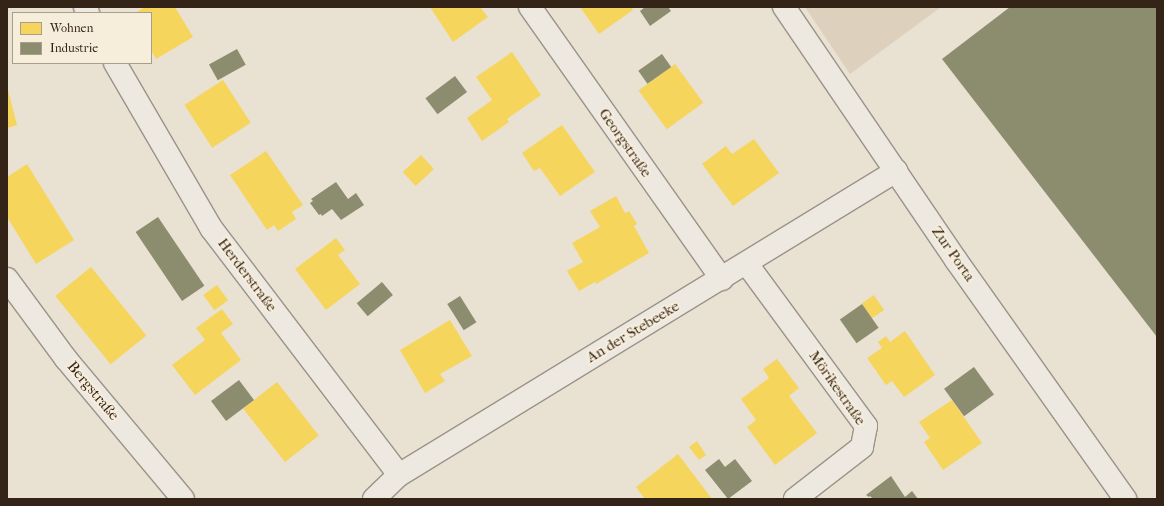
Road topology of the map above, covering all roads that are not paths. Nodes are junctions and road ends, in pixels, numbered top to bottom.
1 (530, 7) edge
2 (784, 7) edge
3 (116, 64) edge
4 (896, 171) junction
5 (747, 264) junction
6 (7, 279) edge
7 (722, 279) junction
8 (399, 475) junction
9 (183, 499) edge
10 (374, 499) edge
11 (795, 499) edge
12 (1125, 499) edge

1 - 7 street, Georgstraße
2 - 4 street, Zur Porta
3 - 8 street, Herderstraße
4 - 5 street, An der Stebeeke
4 - 12 street, Zur Porta
5 - 7 street, An der Stebeeke
5 - 11 street, Mörikestraße
6 - 9 street, Bergstraße
7 - 8 street, An der Stebeeke
8 - 10 street, An der Stebeeke

